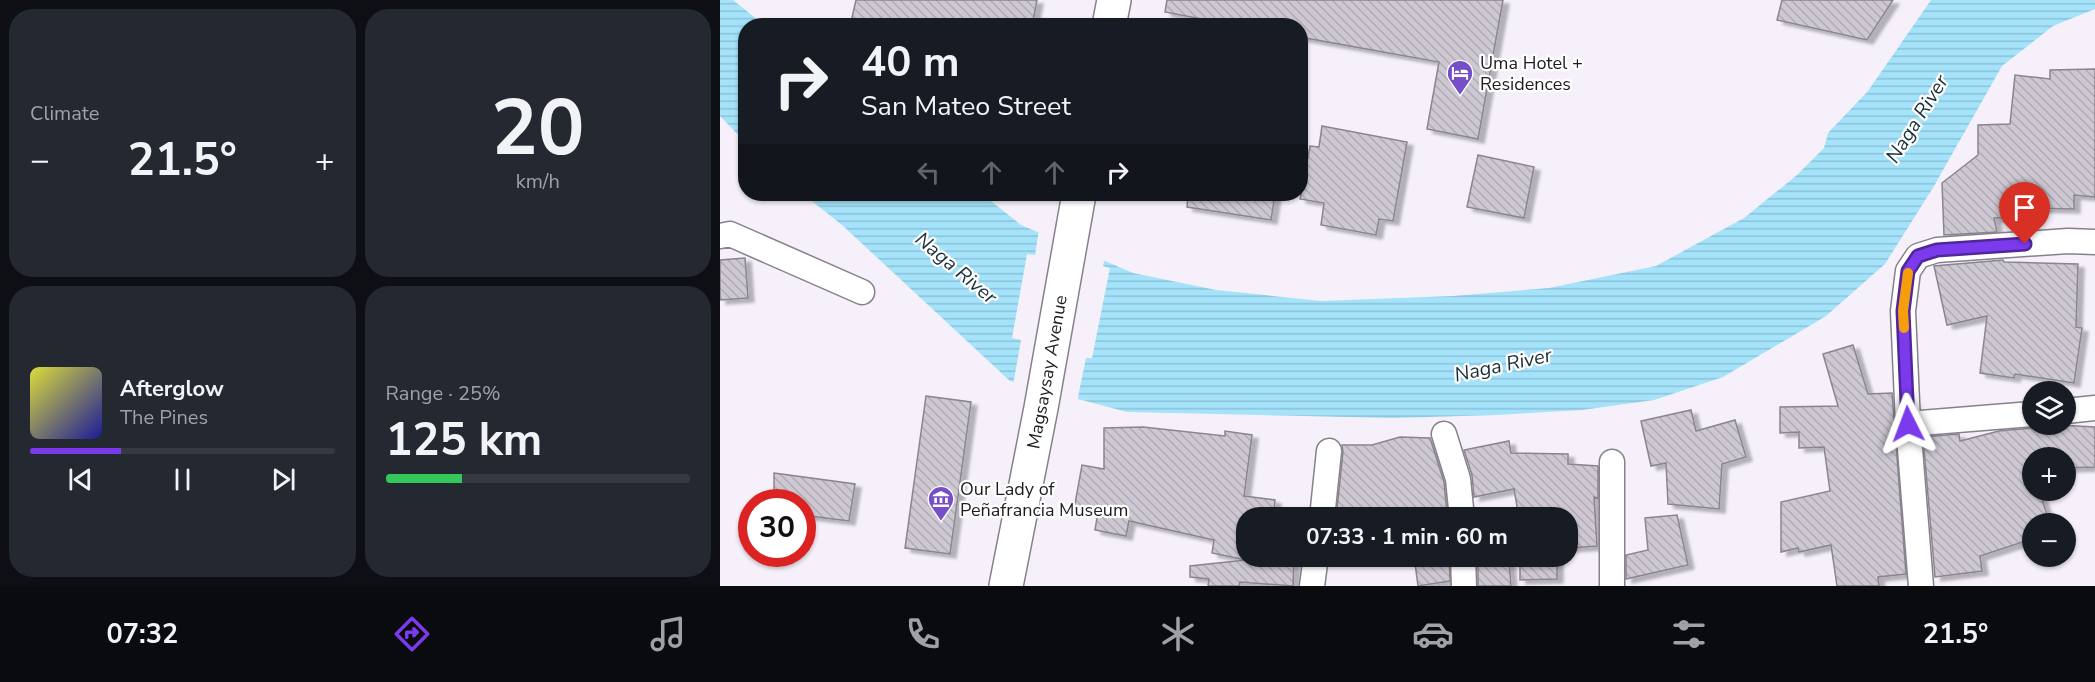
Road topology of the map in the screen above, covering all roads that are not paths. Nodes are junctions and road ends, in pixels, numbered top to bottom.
1 (1114, 0) edge
2 (1111, 18) edge
3 (1078, 201) edge
4 (720, 236) edge
5 (2095, 242) edge
6 (862, 292) dead end
7 (2095, 408) edge
8 (2076, 410) edge
9 (2022, 415) edge
10 (1908, 424) junction
11 (1444, 434) dead end
12 (1329, 451) dead end
13 (1612, 462) dead end
14 (1323, 507) edge
15 (1461, 507) edge
16 (1315, 567) edge
17 (1463, 567) edge
18 (1006, 586) edge
19 (1312, 586) edge
20 (1464, 586) edge
21 (1612, 586) edge
22 (1921, 586) edge

1 - 2 main road
3 - 18 main road, Magsaysay Avenue
4 - 6 street
5 - 10 street
7 - 8 street
9 - 10 street
10 - 22 street
11 - 15 street
12 - 14 street
13 - 21 street
16 - 19 street
17 - 20 street

